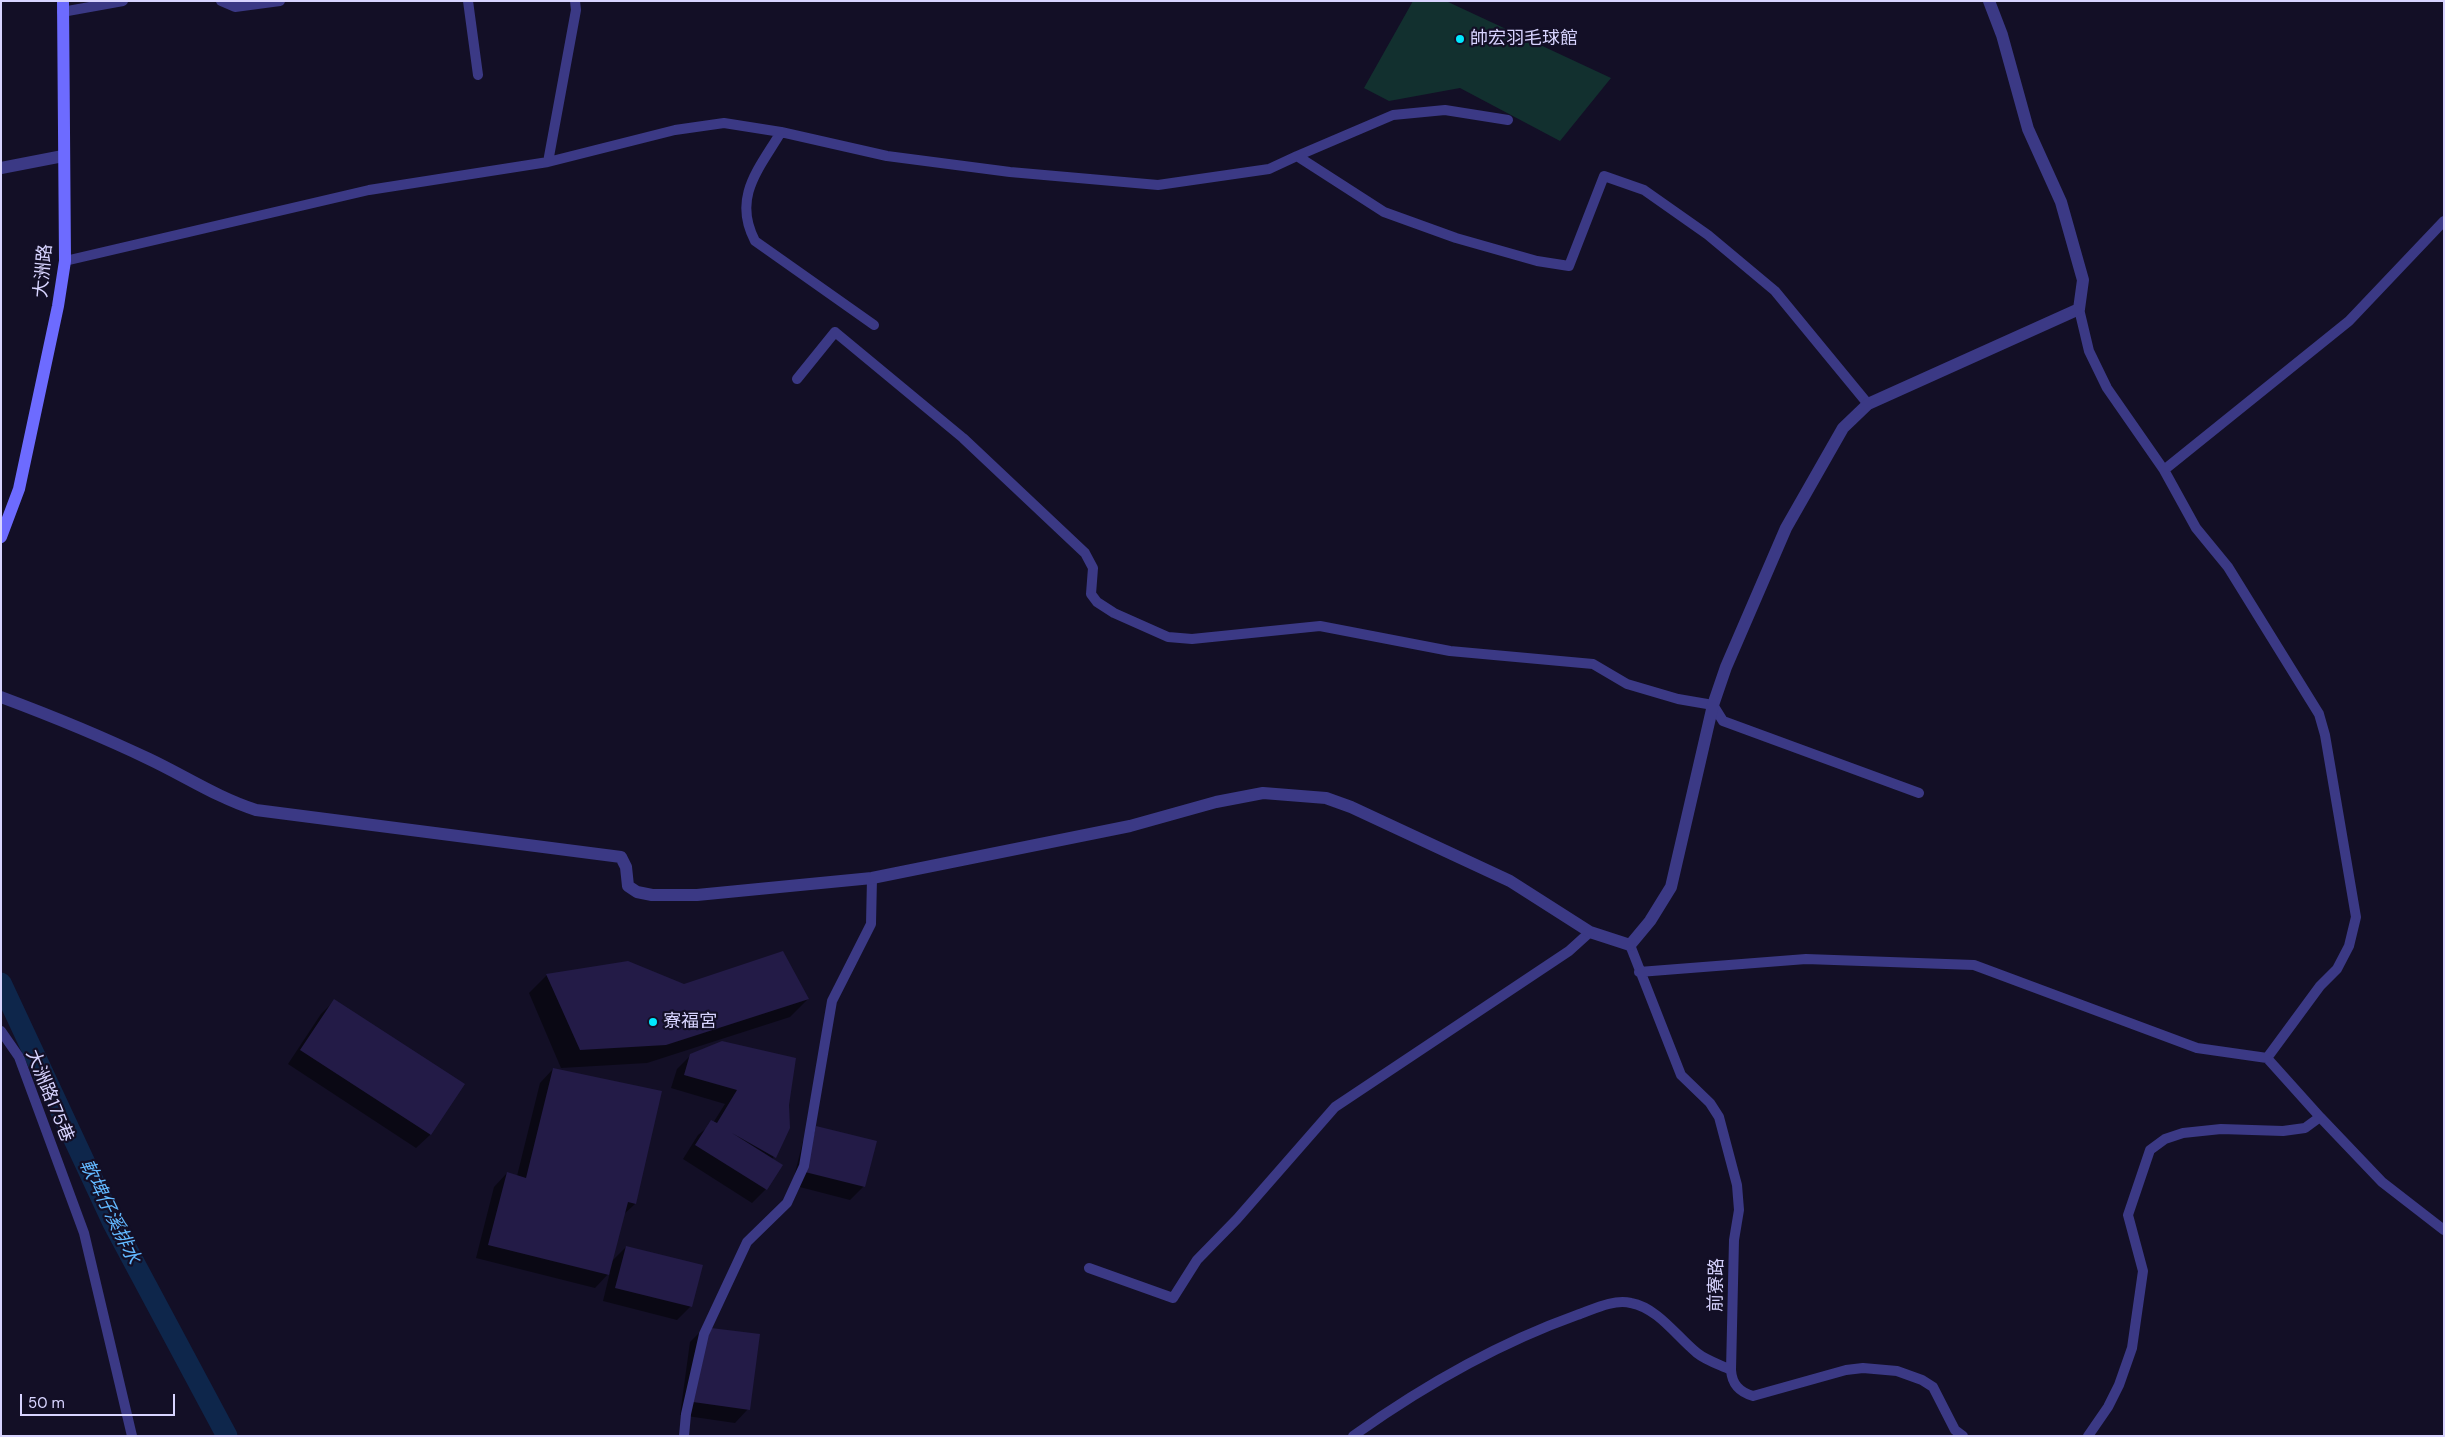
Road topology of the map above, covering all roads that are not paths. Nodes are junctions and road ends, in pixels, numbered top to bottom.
1 (123, 1) edge
2 (221, 1) edge
3 (280, 1) edge
4 (468, 1) edge
5 (575, 1) edge
6 (1989, 1) edge
7 (62, 7) edge
8 (478, 75) dead end
9 (1508, 120) dead end
10 (781, 132) junction
11 (63, 156) junction
12 (1297, 156) junction
13 (548, 162) junction
14 (1, 168) edge
15 (2444, 221) edge
16 (65, 261) junction
17 (2079, 310) junction
18 (874, 324) dead end
19 (797, 379) dead end
20 (1868, 404) junction
21 (2164, 470) junction
22 (1, 537) edge
23 (1, 697) edge
24 (1713, 705) junction
25 (1920, 793) dead end
26 (872, 878) junction
27 (1590, 932) junction
28 (1630, 945) junction
29 (1639, 972) junction
30 (1, 1031) edge
31 (2266, 1058) junction
32 (2320, 1117) junction
33 (2444, 1230) edge
34 (1090, 1268) dead end
35 (1731, 1370) junction
36 (132, 1436) edge
37 (684, 1436) edge
38 (1353, 1436) edge
39 (1963, 1436) edge
40 (2088, 1436) edge

1 - 7 lane
2 - 3 lane
4 - 8 lane
5 - 13 lane
6 - 17 street
7 - 11 street, 大洲路
9 - 12 lane
10 - 12 lane
10 - 13 lane
10 - 18 lane
11 - 14 street
11 - 16 street, 大洲路
12 - 20 lane
13 - 16 lane
15 - 21 lane
16 - 22 street, 大洲路
17 - 20 street
17 - 21 lane
19 - 24 lane
20 - 24 street
21 - 31 lane
23 - 26 street
24 - 25 lane
24 - 28 street
26 - 27 street
26 - 37 lane
27 - 28 street
27 - 34 lane
28 - 29 lane, 前寮路
29 - 31 lane
29 - 35 lane, 前寮路
30 - 36 lane, 大洲路175巷
31 - 32 lane
32 - 33 lane
32 - 40 lane
35 - 38 lane
35 - 39 lane, 前寮路

